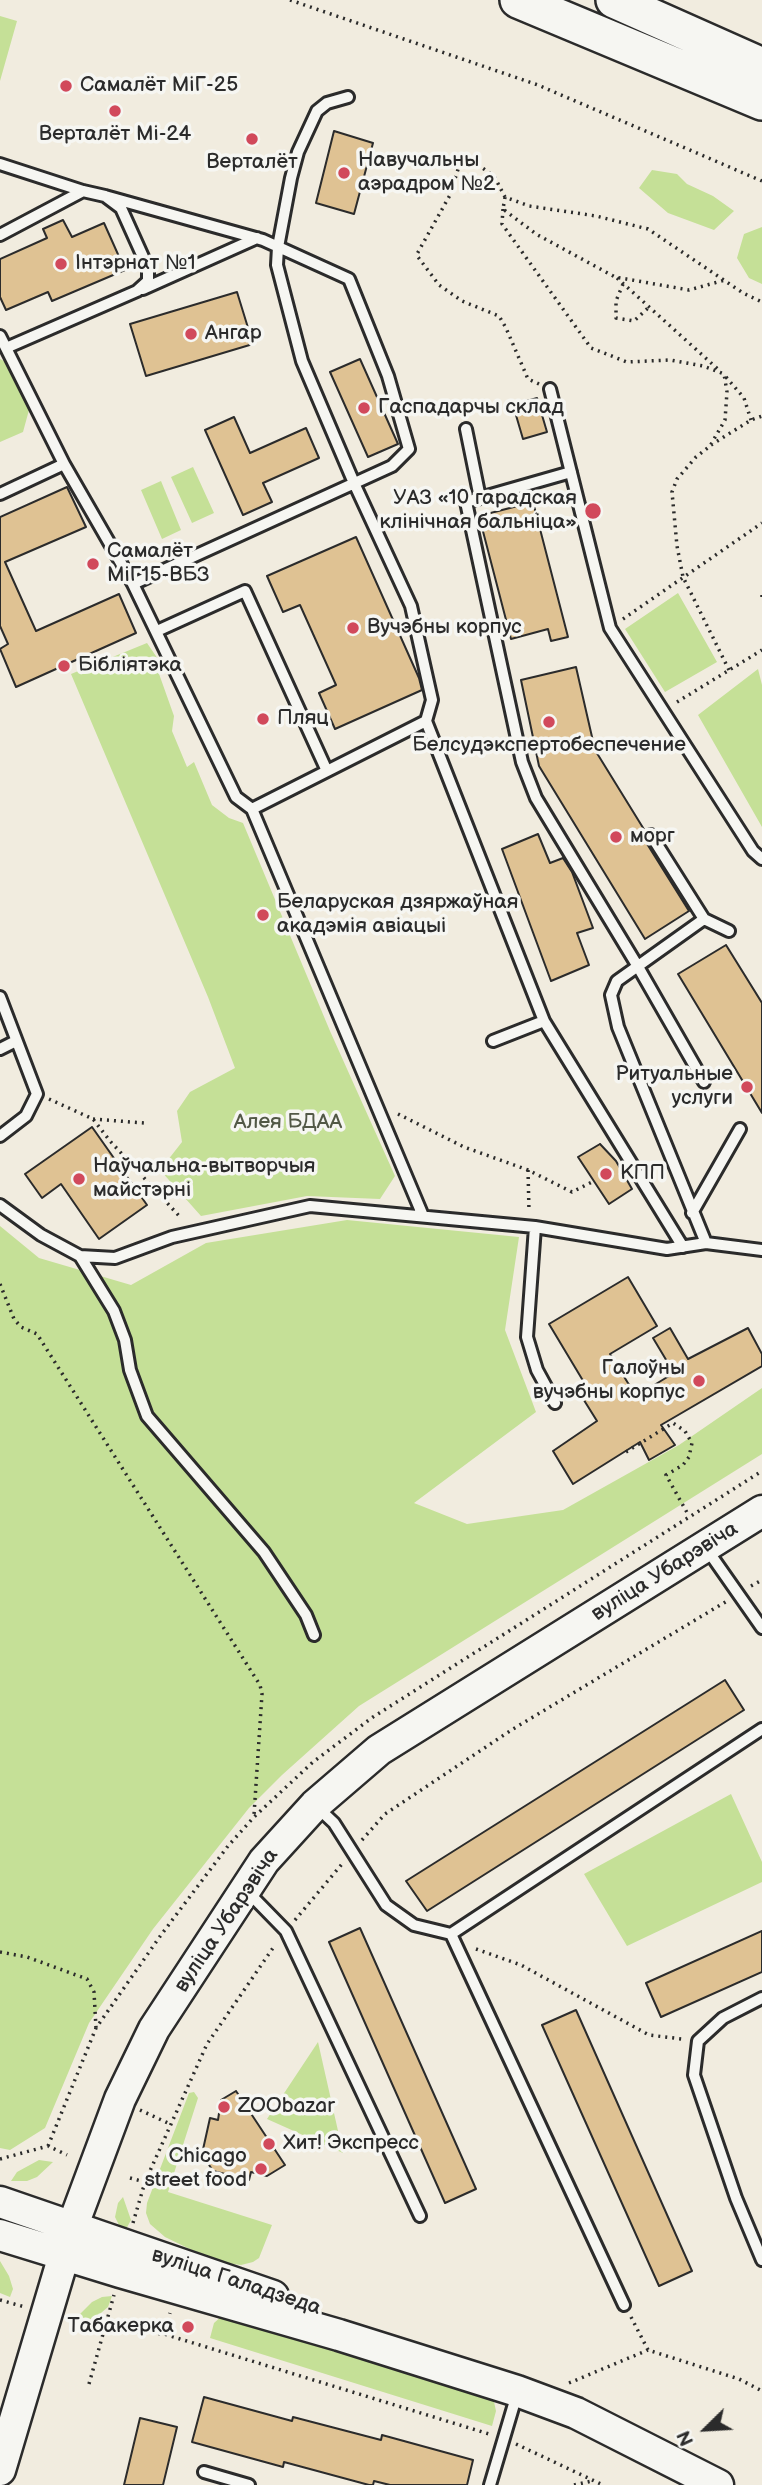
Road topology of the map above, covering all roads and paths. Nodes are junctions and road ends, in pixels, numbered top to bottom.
1 (290, 0) edge
2 (518, 0) edge
3 (624, 3) edge
4 (762, 66) edge
5 (348, 97) dead end
6 (762, 102) edge
7 (0, 164) edge
8 (762, 181) edge
9 (83, 191) junction
10 (105, 196) junction
11 (505, 197) junction
12 (503, 209) junction
13 (0, 235) edge
14 (257, 238) junction
15 (278, 247) junction
16 (615, 277) junction
17 (725, 280) junction
18 (623, 284) junction
19 (137, 291) junction
20 (762, 302) edge
21 (648, 308) junction
22 (0, 336) edge
23 (6, 348) junction
24 (724, 374) junction
25 (550, 389) joint
26 (761, 418) edge
27 (751, 420) junction
28 (466, 429) dead end
29 (710, 446) junction
30 (64, 464) junction
31 (571, 472) junction
32 (354, 483) junction
33 (0, 494) edge
34 (481, 498) junction
35 (762, 523) edge
36 (683, 578) junction
37 (133, 584) junction
38 (610, 628) junction
39 (156, 631) junction
40 (762, 650) edge
41 (729, 670) junction
42 (663, 711) junction
43 (426, 721) junction
44 (327, 772) junction
45 (252, 809) junction
46 (651, 835) dead end
47 (762, 859) edge
48 (705, 919) junction
49 (729, 930) dead end
50 (637, 965) junction
51 (0, 997) edge
52 (544, 1021) junction
53 (16, 1041) junction
54 (493, 1041) dead end
55 (0, 1049) edge
56 (704, 1082) dead end
57 (37, 1094) junction
58 (375, 1101) junction
59 (93, 1119) junction
60 (144, 1123) dead end
61 (740, 1129) dead end
62 (0, 1136) edge
63 (528, 1170) junction
64 (594, 1181) dead end
65 (0, 1205) edge
66 (692, 1213) junction
67 (423, 1216) junction
68 (532, 1227) junction
69 (195, 1232) junction
70 (706, 1243) junction
71 (683, 1247) junction
72 (762, 1250) edge
73 (80, 1256) junction
74 (0, 1284) edge
75 (555, 1403) dead end
76 (626, 1452) dead end
77 (762, 1511) edge
78 (689, 1516) dead end
79 (706, 1548) junction
80 (739, 1594) junction
81 (762, 1628) edge
82 (313, 1635) dead end
83 (762, 1730) edge
84 (315, 1805) junction
85 (254, 1817) dead end
86 (352, 1851) junction
87 (245, 1890) junction
88 (286, 1931) junction
89 (452, 1938) junction
90 (0, 1952) edge
91 (762, 1998) edge
92 (96, 2028) dead end
93 (698, 2041) junction
94 (120, 2099) junction
95 (170, 2124) junction
96 (67, 2155) dead end
97 (1, 2160) edge
98 (0, 2166) edge
99 (130, 2178) dead end
100 (145, 2182) junction
101 (0, 2202) edge
102 (420, 2217) dead end
103 (73, 2225) junction
104 (0, 2235) edge
105 (65, 2254) junction
106 (123, 2259) junction
107 (762, 2260) edge
108 (0, 2300) edge
109 (624, 2305) joint
110 (47, 2312) junction
111 (168, 2321) dead end
112 (104, 2330) junction
113 (164, 2334) junction
114 (648, 2350) junction
115 (89, 2384) dead end
116 (561, 2386) dead end
117 (517, 2391) junction
118 (762, 2392) edge
119 (504, 2439) junction
120 (0, 2470) edge
121 (204, 2472) dead end
122 (594, 2480) junction
123 (249, 2485) edge
124 (490, 2485) edge
125 (574, 2485) edge
126 (603, 2485) edge
127 (718, 2485) edge

1 - 8 path
2 - 6 highway
3 - 4 highway
5 - 15 lane
7 - 9 lane
9 - 10 lane
9 - 13 lane
10 - 14 lane
10 - 19 lane
11 - 12 path
11 - 17 path
11 - 25 path
12 - 16 path
12 - 24 path
14 - 15 lane
14 - 19 lane
15 - 32 lane
15 - 32 lane
16 - 17 path
16 - 18 path
17 - 20 path
18 - 21 path
18 - 21 path
19 - 23 lane
21 - 24 path
22 - 23 lane
23 - 30 lane
24 - 27 path
24 - 29 path
25 - 31 lane
26 - 27 path
27 - 29 path
28 - 34 lane
29 - 36 path
30 - 33 lane
30 - 37 lane
31 - 34 lane
31 - 38 lane
32 - 37 lane
32 - 43 lane
34 - 50 lane
35 - 36 path
36 - 38 path
36 - 41 path
37 - 39 lane
38 - 42 lane
39 - 44 lane
39 - 45 lane
40 - 41 path
41 - 42 path
42 - 47 lane
43 - 44 lane
43 - 52 lane
44 - 45 lane
45 - 58 lane
46 - 48 lane
48 - 49 lane
48 - 50 lane
50 - 56 lane
50 - 66 lane
51 - 53 lane
52 - 54 lane
52 - 71 lane
53 - 55 lane
53 - 57 lane
57 - 59 path
57 - 62 lane
58 - 63 path
58 - 67 lane
59 - 60 path
59 - 69 path
61 - 66 lane
63 - 64 path
63 - 68 path
65 - 73 lane
66 - 70 lane
67 - 68 lane
67 - 69 lane
68 - 71 lane
68 - 75 lane
69 - 73 lane
70 - 71 lane
70 - 72 lane
73 - 82 lane
74 - 85 path
76 - 78 path
77 - 79 main road, вуліца Убарэвіча
79 - 80 lane
79 - 84 main road, вуліца Убарэвіча
80 - 81 lane
80 - 86 path
83 - 89 lane
84 - 86 lane
84 - 87 main road, вуліца Убарэвіча
86 - 88 path
86 - 89 lane
87 - 88 lane
87 - 94 main road, вуліца Убарэвіча
88 - 95 path
88 - 102 lane
89 - 93 path
89 - 109 lane
90 - 92 path
91 - 93 lane
93 - 107 lane
94 - 95 path
94 - 103 main road, вуліца Убарэвіча
95 - 100 path
96 - 97 path
97 - 98 path
99 - 100 path
100 - 106 path
101 - 103 main road, вуліца Галадзеда
103 - 105 main road, вуліца Убарэвіча
103 - 106 main road, вуліца Галадзеда
104 - 105 main road, вуліца Галадзеда
105 - 106 main road, вуліца Галадзеда
105 - 110 main road, вуліца Убарэвіча
106 - 112 path
106 - 117 main road, вуліца Галадзеда
108 - 110 path
109 - 114 path
110 - 112 path
110 - 120 main road, вуліца Убарэвіча
111 - 113 path
112 - 113 path
112 - 115 path
113 - 119 path
114 - 116 path
114 - 118 path
117 - 119 lane
117 - 127 main road, вуліца Галадзеда
119 - 122 path
119 - 124 lane
121 - 123 lane
122 - 125 path
122 - 126 path

